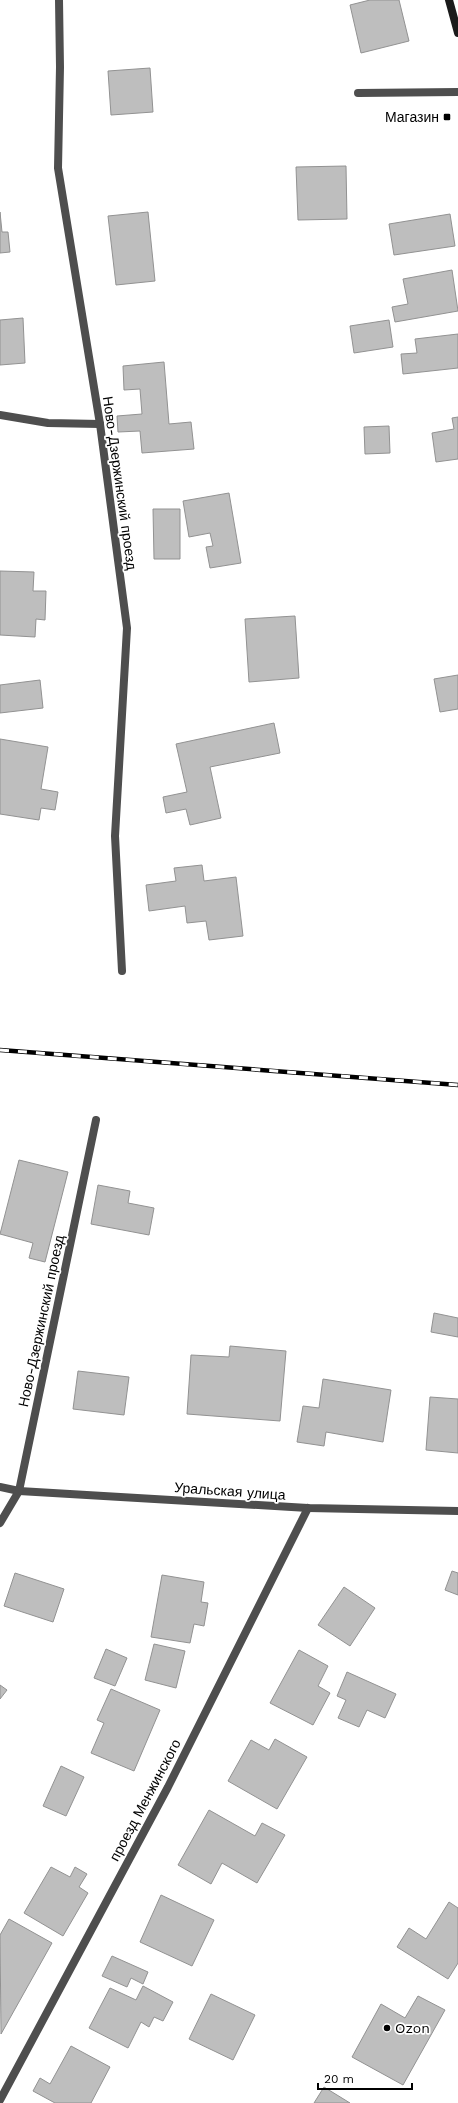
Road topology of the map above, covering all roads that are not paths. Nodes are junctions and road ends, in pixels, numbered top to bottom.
1 (59, 0) edge
2 (449, 0) edge
3 (458, 33) edge
4 (458, 92) edge
5 (358, 93) dead end
6 (0, 415) edge
7 (100, 424) junction
8 (122, 971) dead end
9 (96, 1120) dead end
10 (0, 1488) edge
11 (19, 1490) junction
12 (308, 1508) junction
13 (458, 1511) edge
14 (0, 1523) edge
15 (0, 2100) edge

1 - 7 street, Ново-Дзержинский проезд
2 - 3 street
4 - 5 street
6 - 7 street
7 - 8 street, Ново-Дзержинский проезд
9 - 11 street, Ново-Дзержинский проезд
10 - 11 street, Уральская улица
11 - 12 street, Уральская улица
11 - 14 street, Ново-Дзержинский проезд
12 - 13 street, Уральская улица
12 - 15 street, проезд Менжинского

